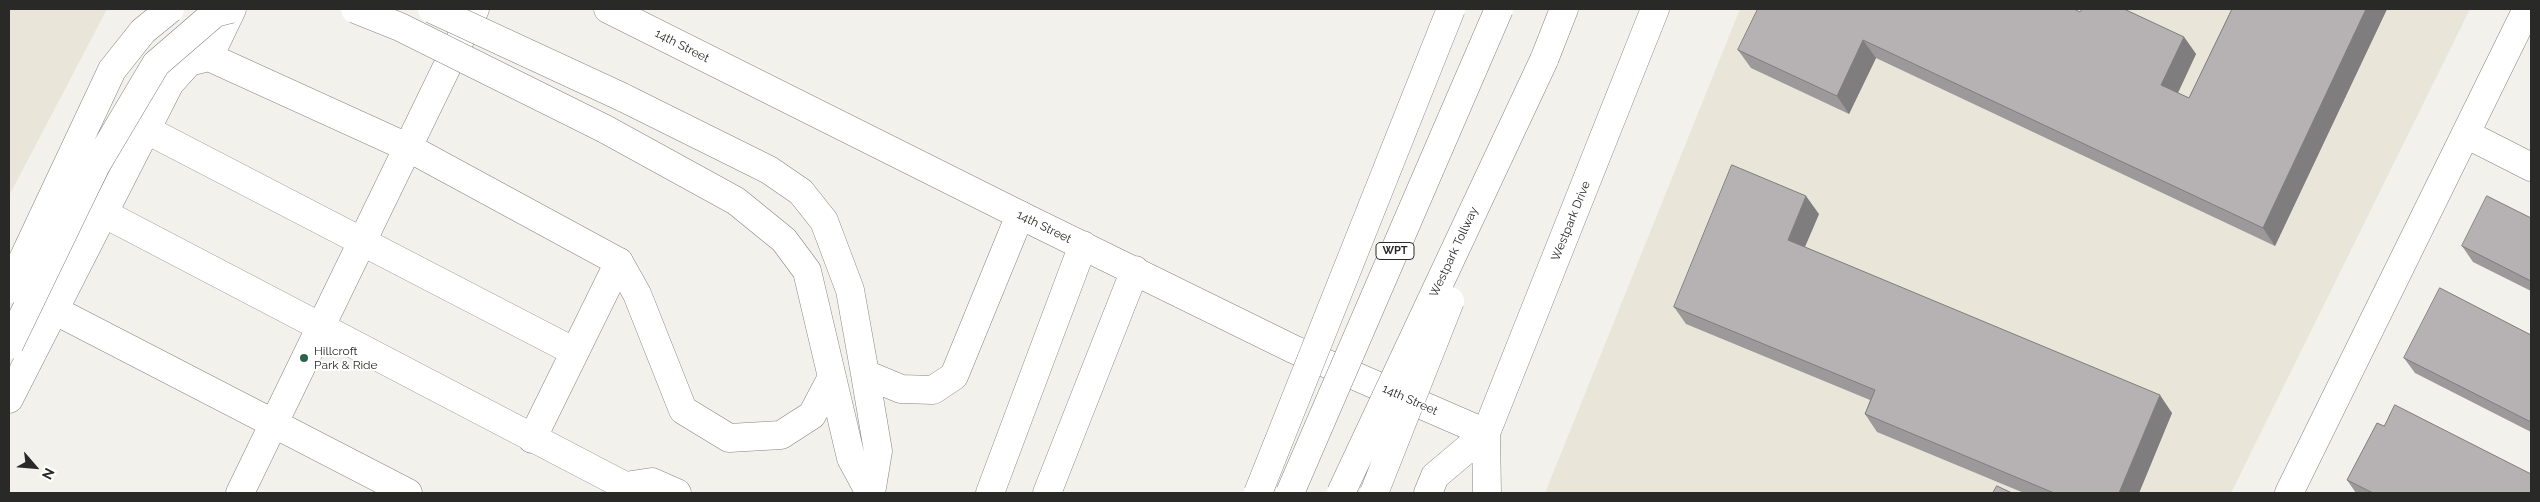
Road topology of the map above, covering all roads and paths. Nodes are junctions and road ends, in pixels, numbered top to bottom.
1 (151, 9) edge
2 (170, 9) edge
3 (231, 9) edge
4 (355, 9) edge
5 (432, 9) edge
6 (475, 9) edge
7 (608, 9) edge
8 (1451, 9) edge
9 (1499, 9) edge
10 (1564, 9) edge
11 (1655, 9) edge
12 (2527, 9) edge
13 (209, 57) junction
14 (1544, 60) junction
15 (170, 83) junction
16 (146, 129) junction
17 (2466, 134) junction
18 (409, 148) junction
19 (2531, 168) edge
20 (103, 213) junction
21 (1020, 215) junction
22 (362, 242) junction
23 (1083, 246) junction
24 (619, 262) junction
25 (1135, 270) junction
26 (9, 289) edge
27 (54, 310) junction
28 (320, 328) junction
29 (9, 345) edge
30 (573, 351) junction
31 (865, 374) junction
32 (831, 379) junction
33 (9, 399) edge
34 (274, 424) junction
35 (1486, 433) junction
36 (532, 439) junction
37 (624, 490) edge
38 (240, 493) edge
39 (408, 493) edge
40 (677, 493) edge
41 (871, 493) edge
42 (990, 493) edge
43 (1047, 493) edge
44 (1258, 493) edge
45 (1290, 493) edge
46 (1341, 493) edge
47 (1374, 493) edge
48 (1428, 493) edge
49 (1487, 493) edge
50 (2289, 493) edge

1 - 15 main road
2 - 26 main road, bridge
3 - 13 main road
3 - 29 main road, bridge
4 - 32 main road, bridge
5 - 31 main road, bridge
6 - 18 main road
7 - 21 main road, 14th Street
8 - 44 main road, bridge
9 - 45 main road, WPT, bridge
10 - 14 main road, Westpark Tollway
11 - 35 main road, Westpark Drive
12 - 17 main road
13 - 15 main road
13 - 18 main road
14 - 46 main road, Westpark Tollway, bridge
14 - 47 main road, bridge
15 - 16 main road
16 - 20 main road
16 - 22 main road
17 - 19 main road
17 - 50 main road
18 - 22 main road
18 - 24 main road
20 - 27 main road
20 - 28 main road
21 - 23 main road, 14th Street
21 - 31 main road
22 - 28 main road
22 - 30 main road
23 - 25 main road, 14th Street
23 - 42 main road
24 - 30 main road
24 - 32 main road
25 - 35 main road, 14th Street
25 - 43 main road
27 - 33 main road
27 - 34 main road
28 - 34 main road
28 - 36 main road
30 - 36 main road
31 - 41 main road
32 - 41 main road
34 - 38 main road
34 - 39 main road
35 - 48 main road, Westpark Drive
35 - 49 main road, Westpark Drive
36 - 37 main road
37 - 40 main road

